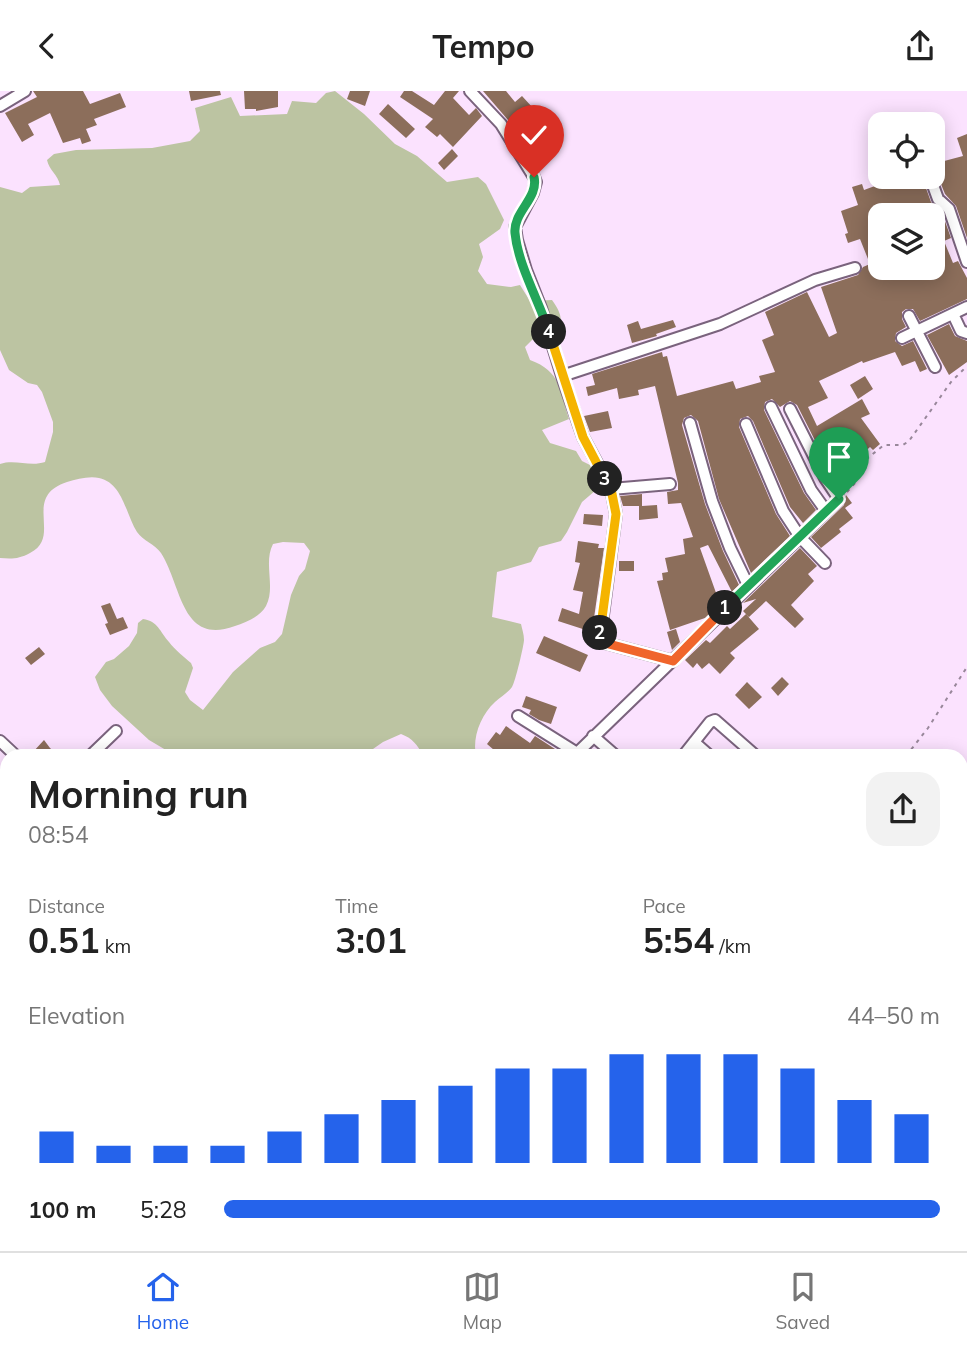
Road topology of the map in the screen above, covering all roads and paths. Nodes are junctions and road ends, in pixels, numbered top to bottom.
1 (25, 91) edge
2 (470, 91) edge
3 (0, 106) edge
4 (934, 189) edge
5 (967, 262) edge
6 (855, 268) dead end
7 (967, 307) edge
8 (953, 314) junction
9 (909, 316) dead end
10 (917, 331) junction
11 (967, 333) edge
12 (902, 338) dead end
13 (967, 366) edge
14 (935, 367) dead end
15 (562, 376) junction
16 (771, 407) dead end
17 (790, 409) dead end
18 (690, 423) dead end
19 (746, 423) dead end
20 (670, 484) dead end
21 (611, 489) junction
22 (839, 499) junction
23 (826, 511) junction
24 (800, 537) junction
25 (825, 563) dead end
26 (748, 585) junction
27 (673, 661) junction
28 (967, 667) edge
29 (518, 716) dead end
30 (116, 731) dead end
31 (593, 736) junction
32 (694, 742) junction
33 (97, 749) edge
34 (566, 749) edge
35 (581, 749) edge
36 (608, 749) edge
37 (688, 749) edge
38 (702, 749) edge
39 (748, 749) edge
40 (912, 749) edge

1 - 3 street
2 - 15 street
4 - 5 street
6 - 15 street
7 - 8 street
8 - 10 street
8 - 11 street
9 - 10 street
10 - 12 street
10 - 14 street
13 - 22 path
15 - 21 street
16 - 23 street
17 - 22 street
18 - 26 street
19 - 24 street
20 - 21 street
21 - 27 street
22 - 23 street
23 - 24 street
24 - 25 street
24 - 26 street
26 - 27 street
27 - 31 street
28 - 40 path
29 - 34 street
30 - 33 street
31 - 35 street
31 - 36 street
32 - 37 street
32 - 38 street
32 - 39 street

